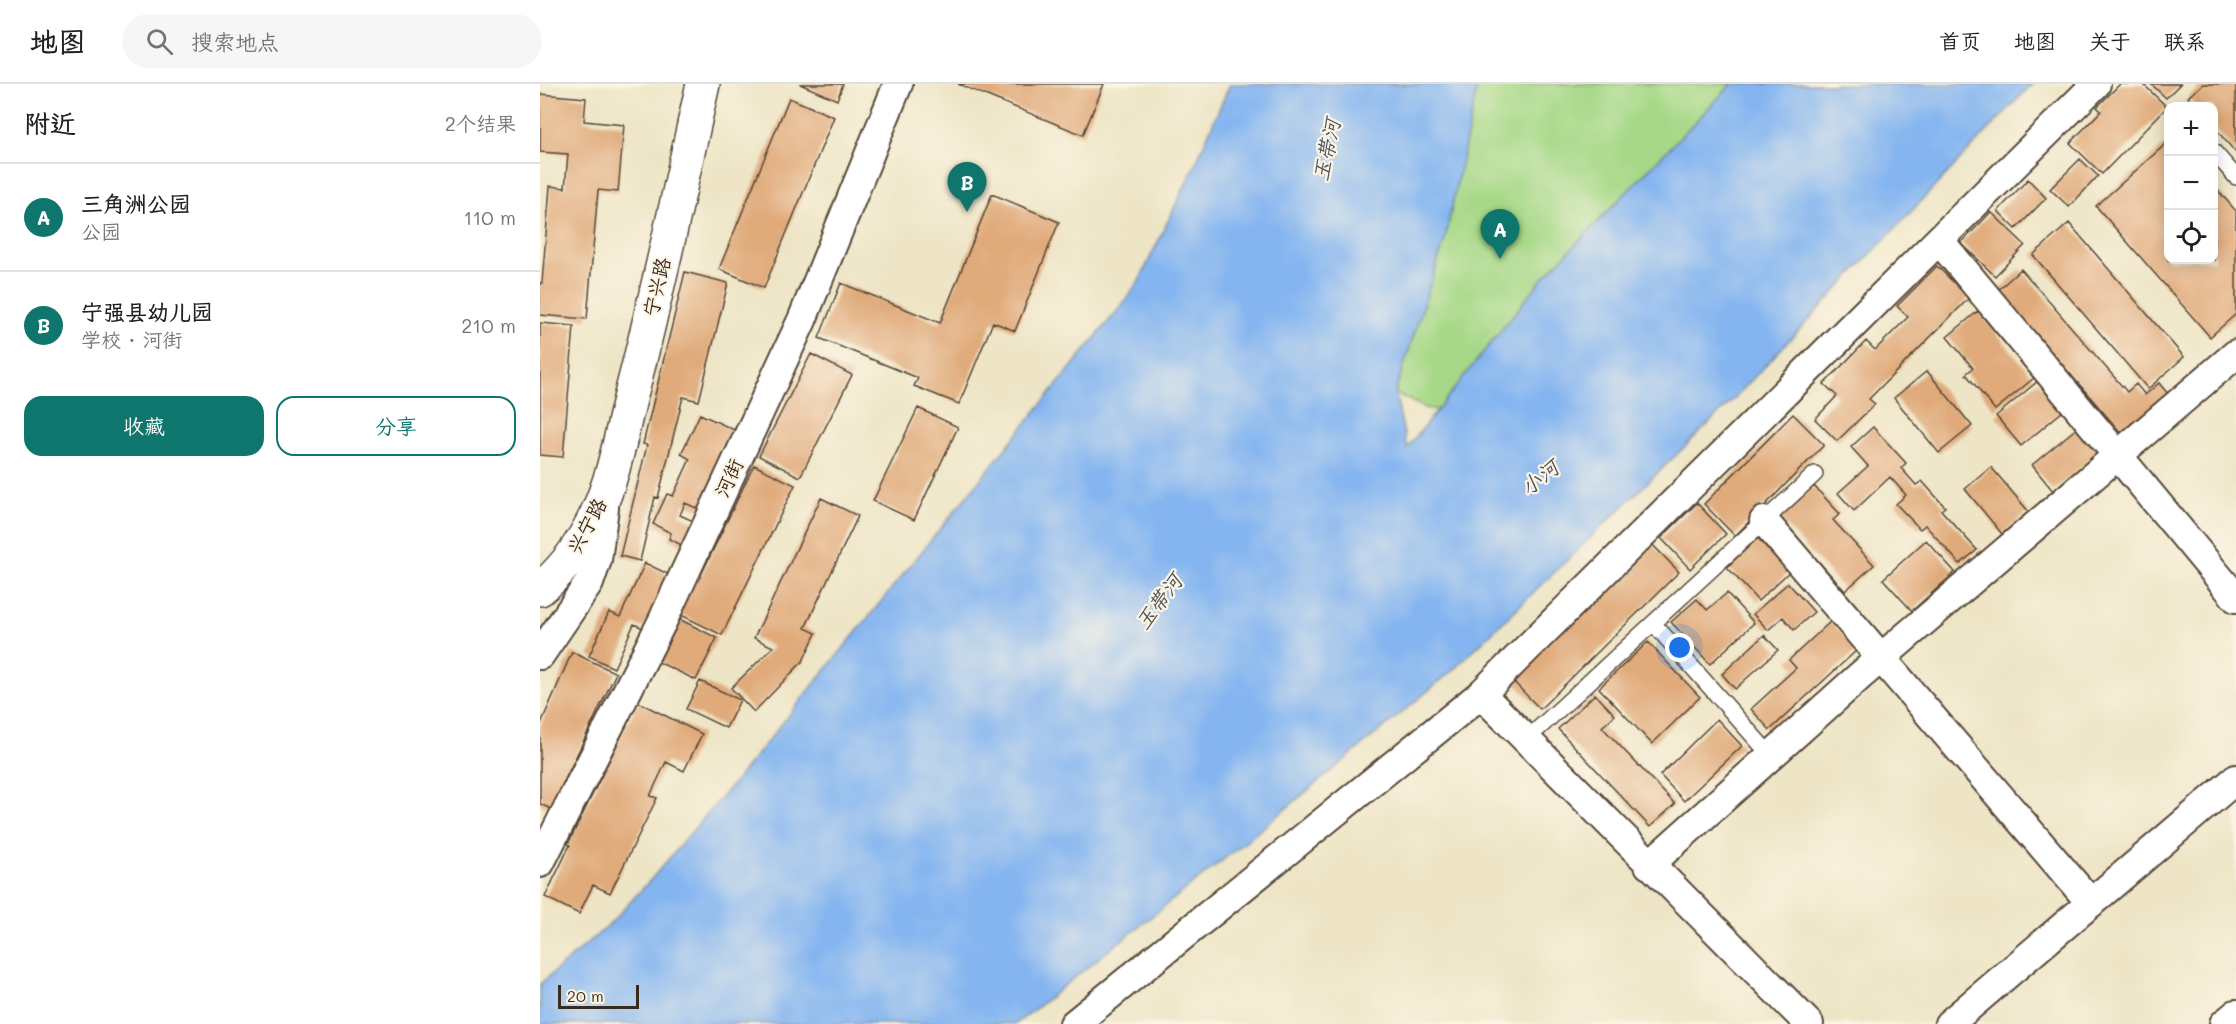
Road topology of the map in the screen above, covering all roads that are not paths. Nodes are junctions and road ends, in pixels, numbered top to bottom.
1 (703, 84) edge
2 (898, 84) edge
3 (2096, 84) edge
4 (2218, 156) edge
5 (2236, 177) edge
6 (1939, 240) junction
7 (2236, 354) edge
8 (2118, 455) junction
9 (1815, 474) dead end
10 (607, 488) junction
11 (1764, 521) junction
12 (540, 589) edge
13 (2236, 598) edge
14 (1653, 623) junction
15 (540, 655) edge
16 (1881, 658) junction
17 (1481, 694) junction
18 (1527, 740) junction
19 (1771, 756) junction
20 (2236, 779) edge
21 (540, 863) edge
22 (1649, 865) junction
23 (2091, 903) junction
24 (2236, 1014) edge
25 (1074, 1024) edge
26 (1809, 1024) edge
27 (1949, 1024) edge
28 (2224, 1024) edge

1 - 10 street, 宁兴路
2 - 21 street, 河街
3 - 6 street
4 - 5 lane
6 - 8 street
6 - 17 street
7 - 8 street
8 - 13 street
8 - 16 street
9 - 11 lane
10 - 12 street, 兴宁路
10 - 15 street
11 - 14 lane
11 - 16 street
14 - 18 lane
14 - 19 lane
16 - 19 street
16 - 23 street
17 - 18 street
17 - 25 street
18 - 22 street
19 - 22 street
20 - 23 street
22 - 26 street
23 - 27 street
24 - 28 street

